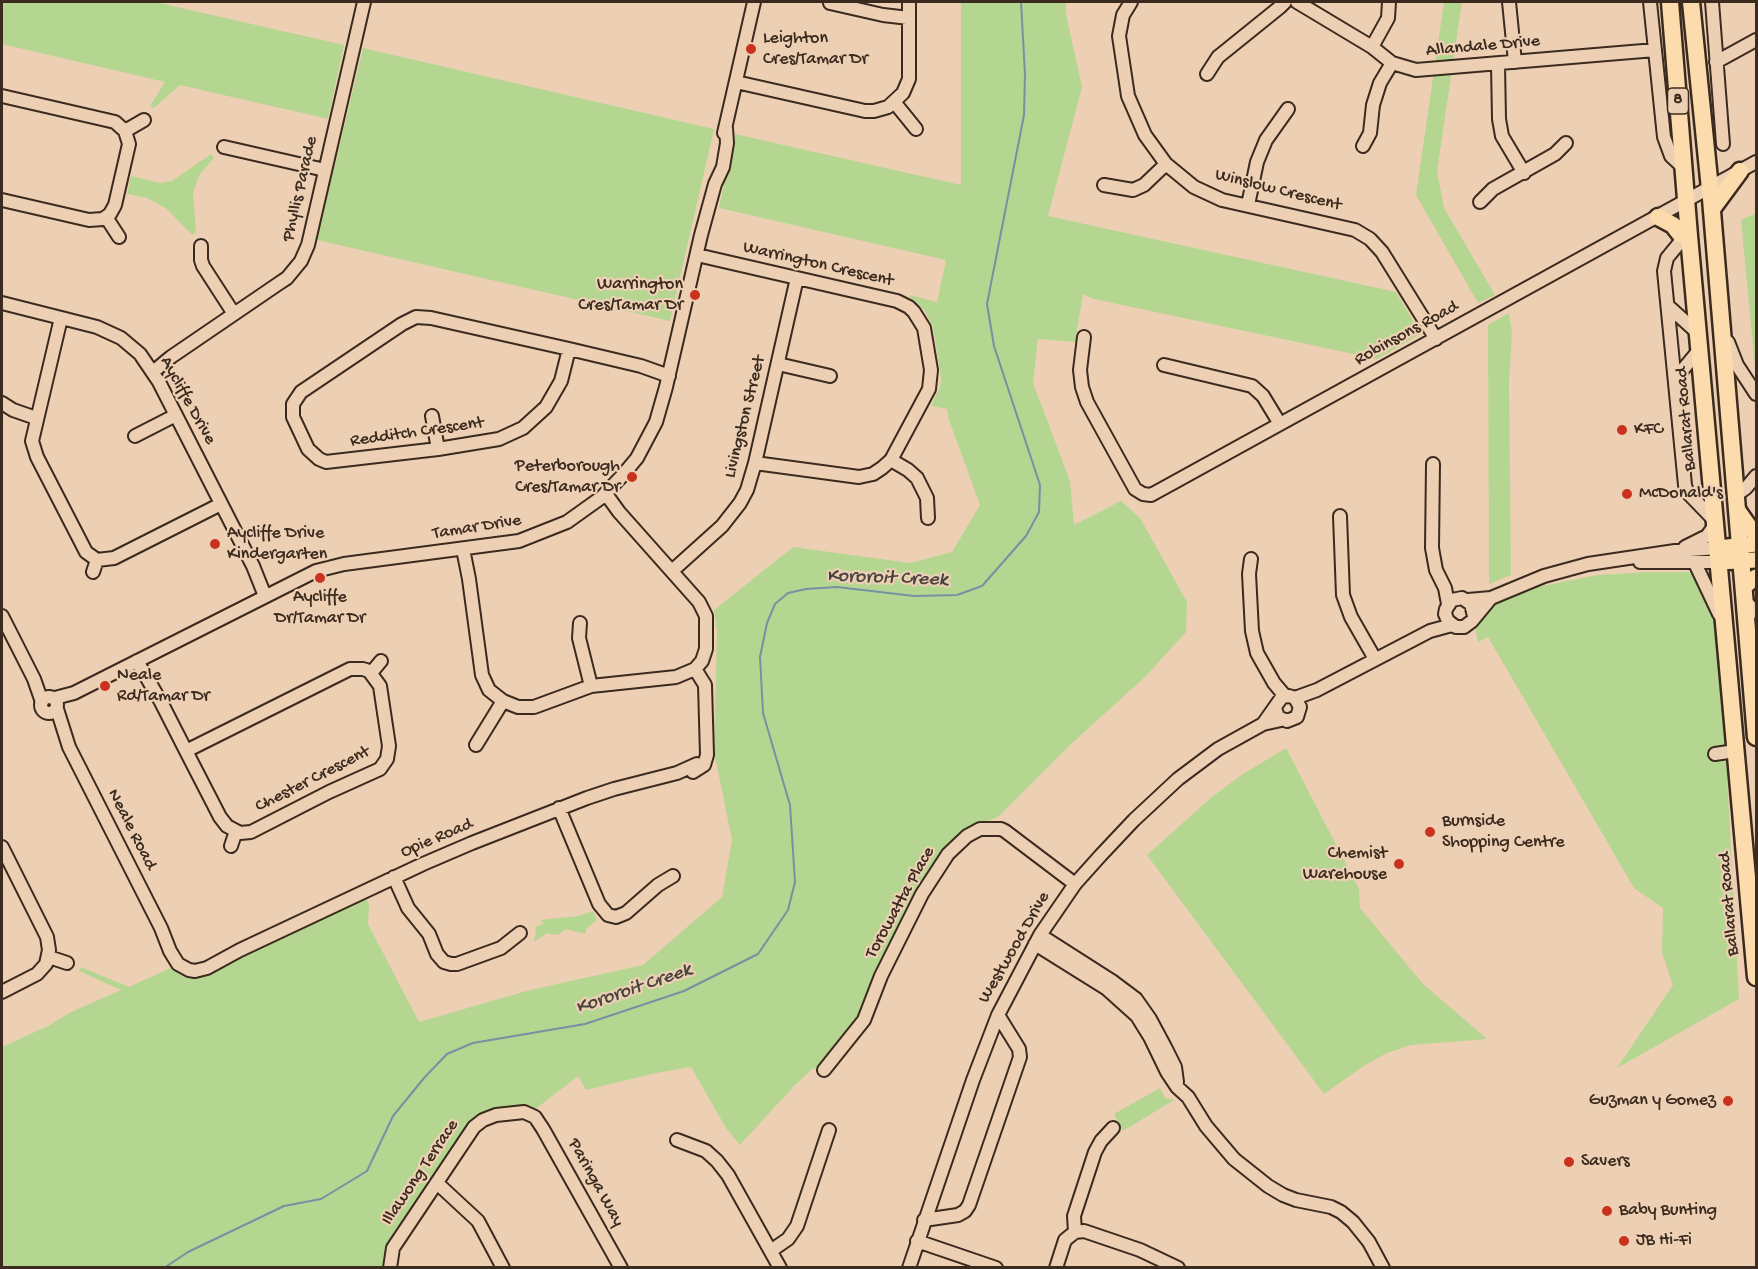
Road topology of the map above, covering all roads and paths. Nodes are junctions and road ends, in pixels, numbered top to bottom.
1 (364, 2) edge
2 (754, 2) edge
3 (909, 2) edge
4 (1131, 2) edge
5 (1285, 2) edge
6 (1297, 2) edge
7 (1389, 2) edge
8 (1509, 2) edge
9 (1650, 2) edge
10 (1670, 2) edge
11 (1691, 2) edge
12 (1699, 2) edge
13 (830, 3) dead end
14 (1712, 9) edge
15 (909, 18) junction
16 (1699, 34) junction
17 (1756, 40) edge
18 (1372, 47) junction
19 (1654, 51) junction
20 (1716, 60) junction
21 (1515, 62) junction
22 (1392, 63) junction
23 (1498, 65) junction
24 (1207, 74) dead end
25 (736, 82) junction
26 (2, 96) edge
27 (895, 103) junction
28 (1288, 109) dead end
29 (144, 120) dead end
30 (916, 129) dead end
31 (125, 131) junction
32 (1566, 143) dead end
33 (1723, 144) dead end
34 (1363, 146) dead end
35 (224, 147) dead end
36 (1706, 156) junction
37 (1756, 162) edge
38 (1166, 164) junction
39 (1684, 168) junction
40 (325, 170) junction
41 (1740, 171) junction
42 (1524, 173) junction
43 (1104, 185) dead end
44 (1709, 189) junction
45 (2, 200) edge
46 (1687, 201) junction
47 (1480, 202) dead end
48 (1248, 205) junction
49 (1712, 210) junction
50 (106, 217) junction
51 (1658, 217) junction
52 (119, 237) dead end
53 (1689, 237) junction
54 (201, 246) dead end
55 (697, 255) junction
56 (797, 278) junction
57 (2, 303) edge
58 (1668, 306) junction
59 (234, 314) junction
60 (61, 318) junction
61 (1721, 321) junction
62 (1084, 337) dead end
63 (1436, 339) junction
64 (1700, 342) junction
65 (569, 349) junction
66 (778, 364) junction
67 (1164, 365) dead end
68 (152, 369) junction
69 (670, 372) junction
70 (830, 376) dead end
71 (1675, 379) junction
72 (1756, 393) edge
73 (2, 403) edge
74 (176, 415) junction
75 (432, 416) dead end
76 (36, 418) junction
77 (1280, 424) junction
78 (135, 436) dead end
79 (438, 449) junction
80 (891, 460) junction
81 (755, 463) junction
82 (1433, 464) dead end
83 (1756, 476) edge
84 (604, 496) junction
85 (1736, 502) junction
86 (221, 504) junction
87 (1340, 516) dead end
88 (928, 518) dead end
89 (1715, 523) junction
90 (1756, 536) edge
91 (465, 549) junction
92 (1676, 551) junction
93 (1749, 553) edge
94 (1718, 555) junction
95 (1251, 559) dead end
96 (1618, 560) junction
97 (1694, 561) junction
98 (672, 571) junction
99 (268, 594) junction
100 (1750, 594) edge
101 (1491, 598) junction
102 (1454, 608) junction
103 (2, 616) edge
104 (1474, 616) junction
105 (580, 623) dead end
106 (1724, 625) junction
107 (1375, 659) junction
108 (139, 660) junction
109 (381, 661) dead end
110 (695, 669) junction
111 (371, 673) junction
112 (591, 686) junction
113 (502, 701) junction
114 (52, 704) junction
115 (1286, 705) junction
116 (1756, 737) edge
117 (476, 746) dead end
118 (186, 751) junction
119 (1735, 751) junction
120 (1715, 754) dead end
121 (559, 808) junction
122 (236, 831) junction
123 (231, 846) dead end
124 (2, 847) edge
125 (673, 876) dead end
126 (394, 877) junction
127 (1075, 884) junction
128 (520, 933) dead end
129 (1038, 940) junction
130 (49, 957) junction
131 (67, 963) dead end
132 (185, 965) joint
133 (1756, 977) edge
134 (2, 992) edge
135 (998, 1015) junction
136 (824, 1070) dead end
137 (535, 1117) joint
138 (1113, 1128) dead end
139 (829, 1130) dead end
140 (677, 1140) dead end
141 (437, 1183) junction
142 (924, 1220) junction
143 (1075, 1232) junction
144 (917, 1241) junction
145 (772, 1250) junction
146 (913, 1265) edge
147 (1170, 1266) edge
148 (390, 1268) edge
149 (504, 1268) edge
150 (621, 1268) edge
151 (780, 1268) edge
152 (996, 1268) edge
153 (1056, 1268) edge
154 (1383, 1268) edge

1 - 40 street, Phyllis Parade
2 - 25 street, Tamar Drive
3 - 15 street
4 - 38 street, Winslow Crescent
5 - 24 street
6 - 18 street, Allandale Drive
7 - 18 street
8 - 21 street
9 - 19 street
10 - 39 highway, Ballarat Road / 8
11 - 16 highway, 8
12 - 14 street
13 - 15 street
14 - 16 street
14 - 20 street
15 - 27 street
16 - 20 street
16 - 36 highway, 8
17 - 20 street
18 - 22 street, Allandale Drive
19 - 21 street, Allandale Drive
19 - 39 street
20 - 33 street
21 - 23 street, Allandale Drive
22 - 23 street, Allandale Drive
22 - 34 street
23 - 42 street
25 - 27 street
25 - 55 street, Tamar Drive
26 - 31 street
27 - 30 street
28 - 48 street
29 - 31 street
31 - 50 street
32 - 42 street
35 - 40 street
36 - 39 highway
36 - 44 highway, 8
37 - 41 street
38 - 43 street
38 - 48 street, Winslow Crescent
39 - 46 highway, Ballarat Road / 8
40 - 59 street, Phyllis Parade
41 - 44 street
41 - 49 highway
42 - 47 street
44 - 46 street, Robinsons Road
44 - 49 highway, 8
45 - 50 street
46 - 51 street, Robinsons Road
46 - 53 highway, Ballarat Road / 8
48 - 63 street, Winslow Crescent
49 - 61 highway, 8
50 - 52 street
51 - 53 highway
51 - 63 street, Robinsons Road
53 - 58 street
53 - 64 highway, Ballarat Road / 8
54 - 59 street
55 - 56 street, Warrington Crescent
55 - 69 street, Tamar Drive
56 - 66 street, Livingston Street
56 - 80 street, Warrington Crescent
57 - 60 street, Aycliffe Drive
58 - 64 street
58 - 71 street
59 - 68 street, Phyllis Parade
60 - 68 street, Aycliffe Drive
60 - 76 street
61 - 72 street
61 - 85 highway, 8
62 - 77 street, Robinsons Road
63 - 77 street, Robinsons Road
64 - 71 street
64 - 89 highway, Ballarat Road / 8
65 - 69 street, Redditch Crescent
65 - 79 street, Redditch Crescent
65 - 79 street, Redditch Crescent
66 - 70 street
66 - 81 street, Livingston Street
67 - 77 street
68 - 74 street, Aycliffe Drive
69 - 84 street, Tamar Drive
71 - 89 street
73 - 76 street
74 - 78 street
74 - 86 street, Aycliffe Drive
75 - 79 street
76 - 86 street
80 - 81 street
80 - 88 street
81 - 98 street, Livingston Street
82 - 102 street
83 - 85 street
84 - 91 street, Tamar Drive
84 - 98 street
85 - 90 main road
85 - 93 highway, 8
86 - 99 street, Aycliffe Drive
87 - 107 street
89 - 92 street
89 - 94 highway, Ballarat Road / 8
91 - 99 street, Tamar Drive
91 - 113 street
92 - 94 street, Westwood Drive
92 - 96 street, Westwood Drive
93 - 94 main road, Westwood Drive
93 - 100 highway, 8
94 - 97 street, Westwood Drive
94 - 106 highway, Ballarat Road / 8
95 - 115 street
96 - 97 street, Westwood Drive
96 - 101 street, Westwood Drive
97 - 106 street
98 - 110 street
99 - 108 street, Tamar Drive
100 - 116 highway, 8
101 - 102 street, Westwood Drive
101 - 104 street, Westwood Drive
102 - 104 street
102 - 104 street
102 - 107 street, Westwood Drive
103 - 114 street, Neale Road
105 - 112 street
106 - 119 highway, Ballarat Road / 8
107 - 115 street, Westwood Drive
108 - 114 street, Tamar Drive
108 - 118 street
109 - 111 street
110 - 112 street
110 - 121 street, Opie Road
111 - 118 street
111 - 122 street, Chester Crescent
112 - 113 street
113 - 117 street
114 - 132 street, Neale Road
115 - 127 street, Westwood Drive
118 - 122 street
119 - 120 street
119 - 133 highway, Ballarat Road / 8
121 - 125 street
121 - 126 street, Opie Road
122 - 123 street
124 - 130 street
126 - 128 street
126 - 132 street, Opie Road
127 - 129 street, Westwood Drive
127 - 136 street, Torowatta Place
129 - 135 street, Westwood Drive
129 - 154 street
130 - 131 street
130 - 134 street
135 - 142 street, Westwood Drive
135 - 142 street
137 - 141 street, Illawong Terrace
137 - 150 street, Paringa Way
138 - 143 street
139 - 145 street
140 - 145 street
141 - 148 street, Illawong Terrace
141 - 149 street
142 - 144 street, Westwood Drive
143 - 147 street
143 - 153 street
144 - 146 street, Westwood Drive
144 - 152 street
145 - 151 street

